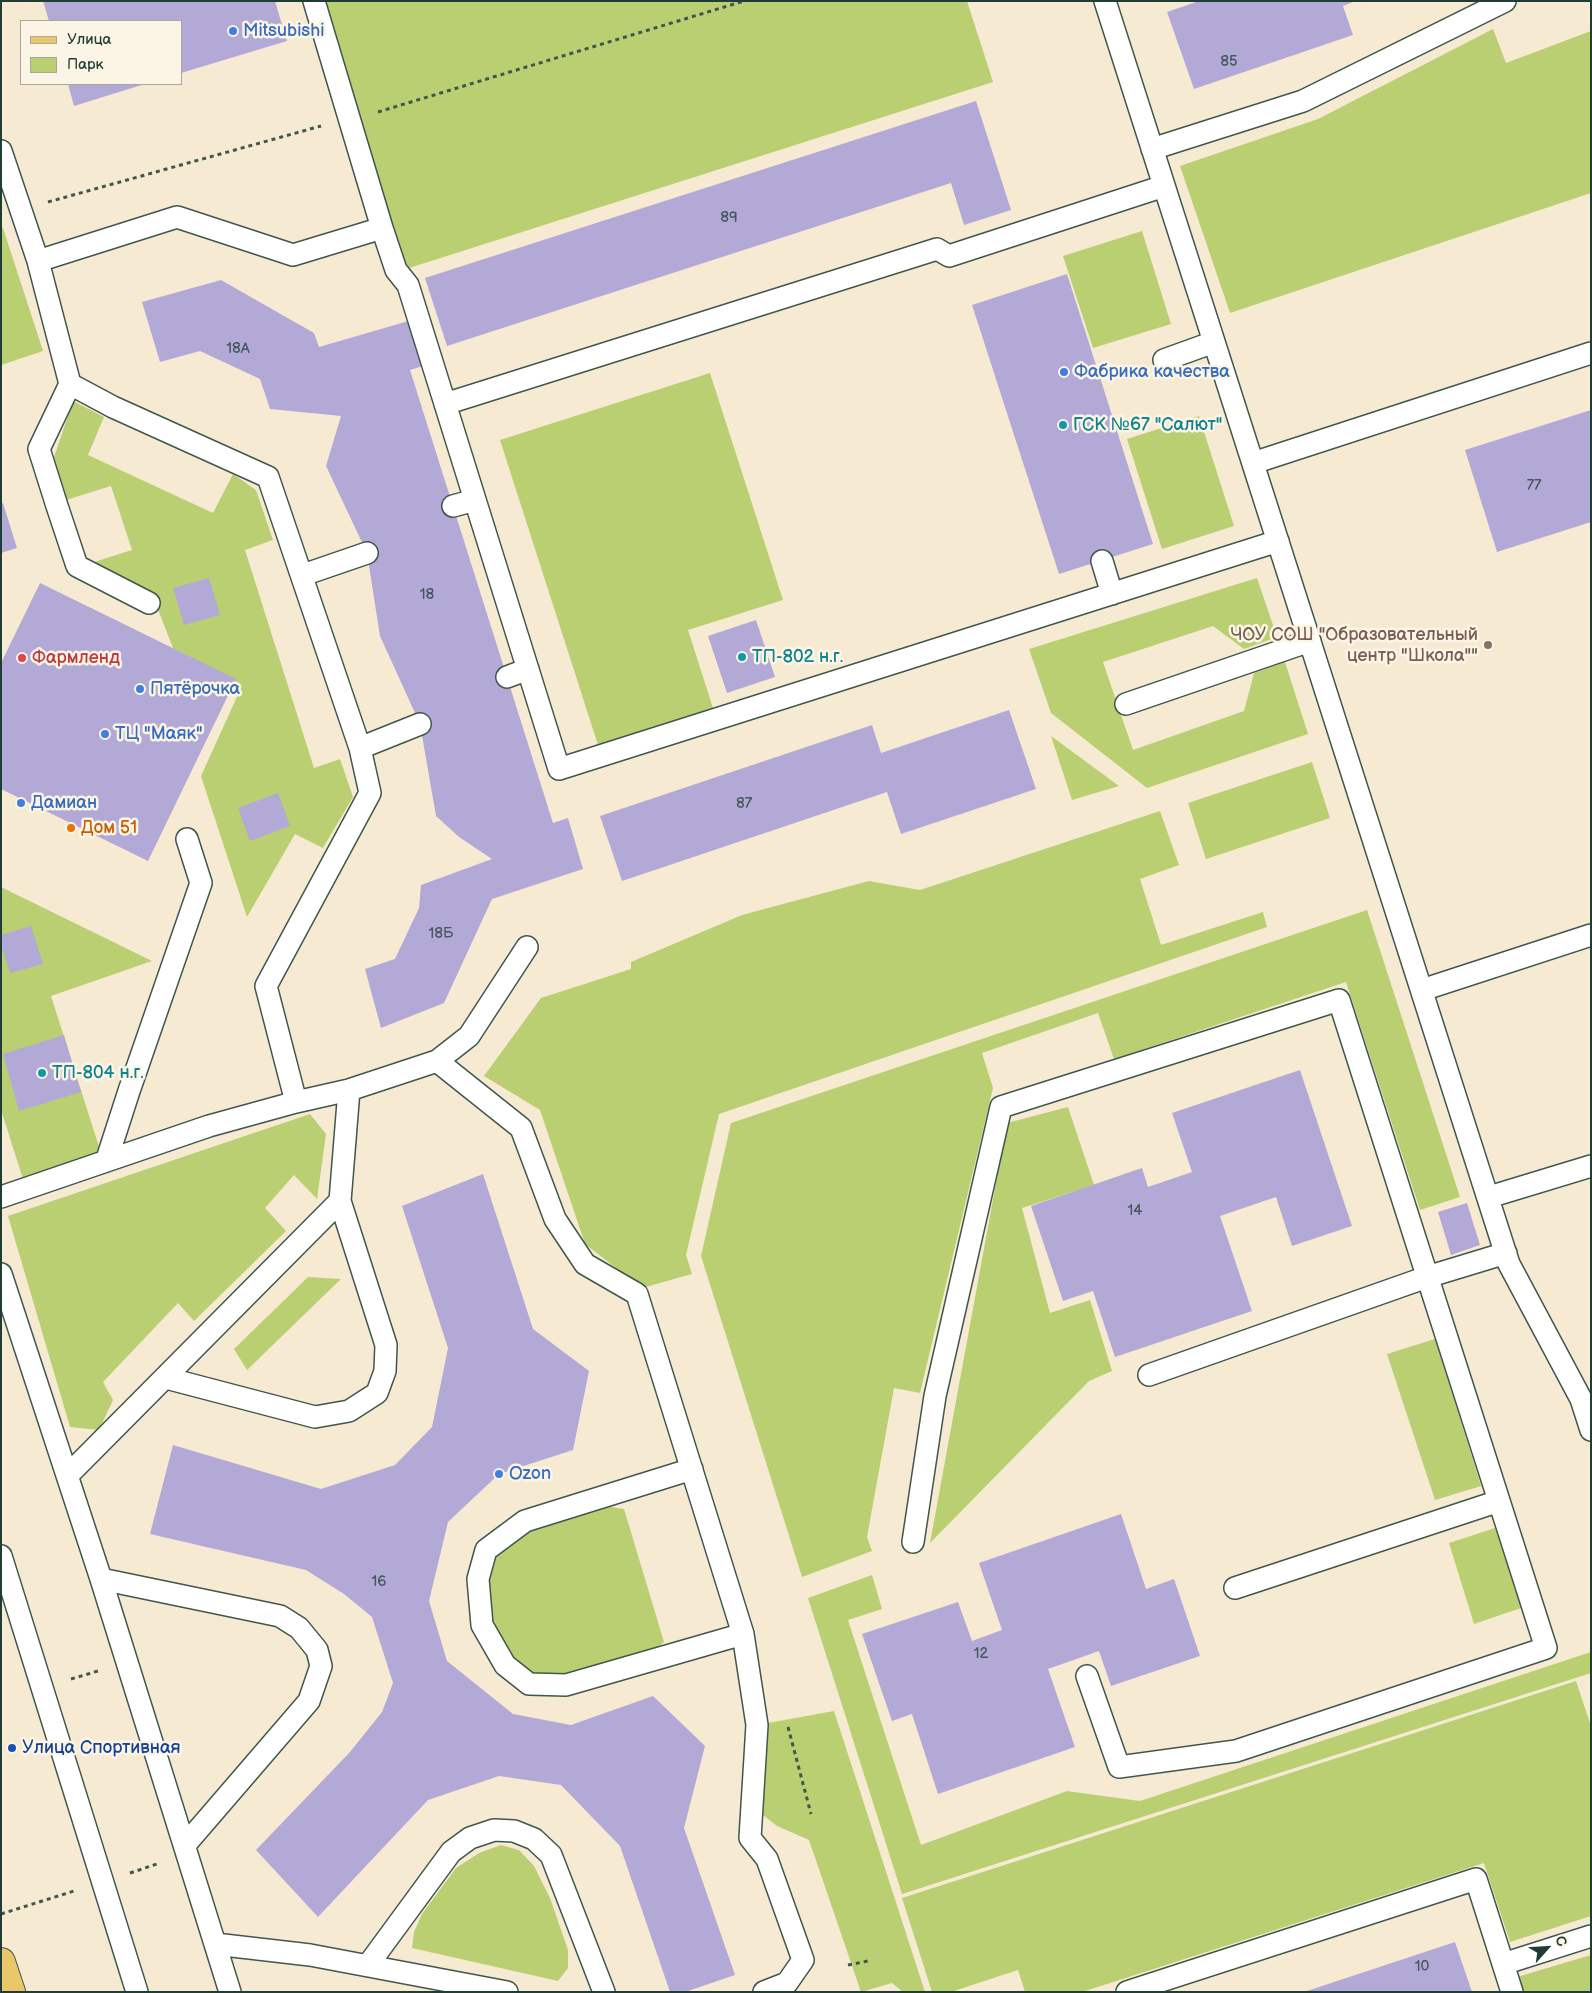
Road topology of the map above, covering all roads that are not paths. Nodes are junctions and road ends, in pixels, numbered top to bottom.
1 (314, 1) edge
2 (1105, 1) edge
3 (1505, 1) edge
4 (1152, 149) junction
5 (1, 151) edge
6 (1164, 186) junction
7 (382, 228) junction
8 (38, 261) junction
9 (1214, 342) junction
10 (1591, 353) edge
11 (1164, 360) dead end
12 (70, 384) junction
13 (445, 404) junction
14 (1253, 464) junction
15 (475, 500) junction
16 (453, 506) dead end
17 (1278, 541) junction
18 (368, 553) dead end
19 (1102, 561) dead end
20 (303, 575) junction
21 (1112, 594) junction
22 (148, 603) dead end
23 (1310, 641) junction
24 (528, 669) junction
25 (507, 677) dead end
26 (1126, 704) dead end
27 (420, 724) dead end
28 (360, 748) junction
29 (187, 839) dead end
30 (1591, 935) edge
31 (527, 948) dead end
32 (1422, 990) junction
33 (437, 1061) junction
34 (349, 1090) junction
35 (296, 1102) junction
36 (107, 1159) junction
37 (1591, 1166) edge
38 (1, 1197) edge
39 (1488, 1197) junction
40 (340, 1201) junction
41 (1506, 1253) junction
42 (1, 1274) edge
43 (1427, 1277) junction
44 (1149, 1375) dead end
45 (166, 1378) junction
46 (1591, 1430) edge
47 (692, 1469) junction
48 (68, 1475) junction
49 (1499, 1501) junction
50 (913, 1542) dead end
51 (1, 1556) edge
52 (101, 1578) junction
53 (1236, 1588) dead end
54 (743, 1634) junction
55 (1086, 1676) dead end
56 (185, 1845) junction
57 (1591, 1936) edge
58 (216, 1944) junction
59 (1, 1962) edge
60 (1503, 1964) junction
61 (368, 1965) junction
62 (11, 1992) edge
63 (137, 1992) edge
64 (230, 1992) edge
65 (507, 1992) edge
66 (604, 1992) edge
67 (764, 1992) edge
68 (1127, 1992) edge
69 (1512, 1992) edge

1 - 7 lane
2 - 4 lane
3 - 4 lane
4 - 6 lane
5 - 8 lane
6 - 9 lane
6 - 13 lane
7 - 8 lane
7 - 13 lane
8 - 12 lane
9 - 11 lane
9 - 14 lane
10 - 14 lane
12 - 20 lane
12 - 22 lane
13 - 15 lane
14 - 17 lane
15 - 16 lane
15 - 24 lane
17 - 21 lane
17 - 23 lane
18 - 20 lane
19 - 21 lane
20 - 28 lane
21 - 24 lane
23 - 26 lane
23 - 32 lane
24 - 25 lane
27 - 28 lane
28 - 35 lane
29 - 36 lane
30 - 32 lane
31 - 33 lane
32 - 39 lane
33 - 34 lane
33 - 47 lane
34 - 35 lane
34 - 40 lane
35 - 36 lane
36 - 38 lane
37 - 39 lane
39 - 41 lane
40 - 45 lane
40 - 45 lane
41 - 43 lane
41 - 46 lane
42 - 48 lane
43 - 44 lane
43 - 49 lane
43 - 50 lane
45 - 48 lane
47 - 54 lane
47 - 54 lane
48 - 52 lane
49 - 53 lane
49 - 55 lane
51 - 63 lane
52 - 56 lane
52 - 56 lane
54 - 67 lane
56 - 58 lane
57 - 60 lane
58 - 61 lane
58 - 64 lane
59 - 62 main road
60 - 68 lane
60 - 69 lane
61 - 65 lane
61 - 66 lane

